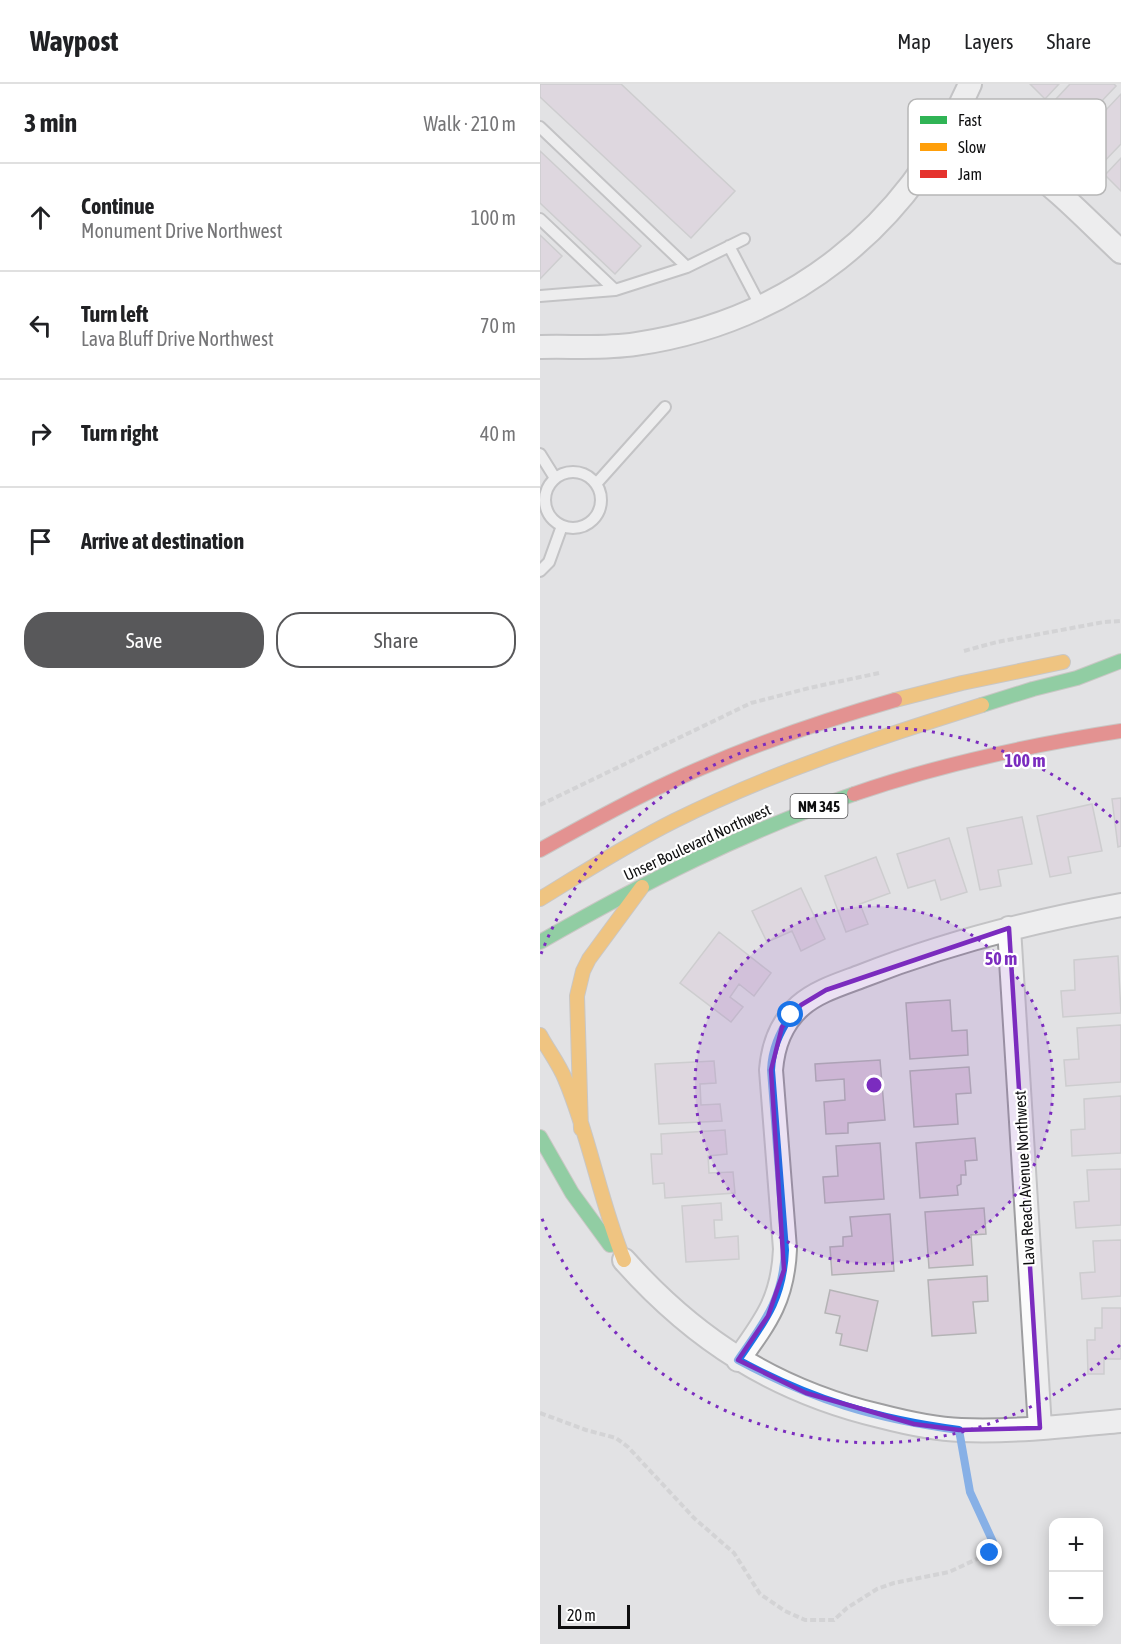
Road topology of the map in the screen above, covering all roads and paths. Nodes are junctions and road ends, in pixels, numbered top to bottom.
1 (970, 84) edge
2 (963, 99) edge
3 (540, 127) edge
4 (908, 191) edge
5 (1060, 195) edge
6 (540, 219) edge
7 (744, 239) dead end
8 (729, 246) junction
9 (1121, 252) edge
10 (687, 267) junction
11 (615, 290) junction
12 (540, 296) edge
13 (761, 307) junction
14 (540, 346) edge
15 (665, 407) dead end
16 (540, 454) edge
17 (555, 478) junction
18 (596, 484) junction
19 (562, 526) junction
20 (540, 571) edge
21 (1121, 654) edge
22 (1121, 661) edge
23 (783, 720) dead end
24 (804, 727) junction
25 (1121, 731) edge
26 (540, 850) edge
27 (645, 883) junction
28 (540, 899) edge
29 (1121, 905) edge
30 (1009, 928) junction
31 (540, 942) edge
32 (540, 1035) edge
33 (581, 1129) junction
34 (542, 1141) edge
35 (624, 1260) junction
36 (738, 1360) junction
37 (540, 1413) edge
38 (1121, 1421) edge
39 (1040, 1428) junction
40 (959, 1430) junction

1 - 2 street
3 - 10 lane
4 - 13 street
5 - 9 street
6 - 11 lane
7 - 8 lane
8 - 10 lane
8 - 13 lane
10 - 11 lane
11 - 12 lane
13 - 14 street
15 - 18 lane
16 - 17 lane
17 - 18 lane
17 - 19 lane
18 - 19 lane
19 - 20 lane
21 - 24 main road
22 - 28 main road
23 - 24 main road
24 - 26 main road
25 - 27 main road, Unser Boulevard Northwest / NM 345
27 - 31 main road, Unser Boulevard Northwest / NM 345
27 - 33 main road
29 - 30 street
30 - 36 street
30 - 39 street, Lava Reach Avenue Northwest
32 - 33 main road
33 - 35 main road
34 - 35 main road
35 - 36 street
36 - 40 street
37 - 40 path
38 - 39 street
39 - 40 street

